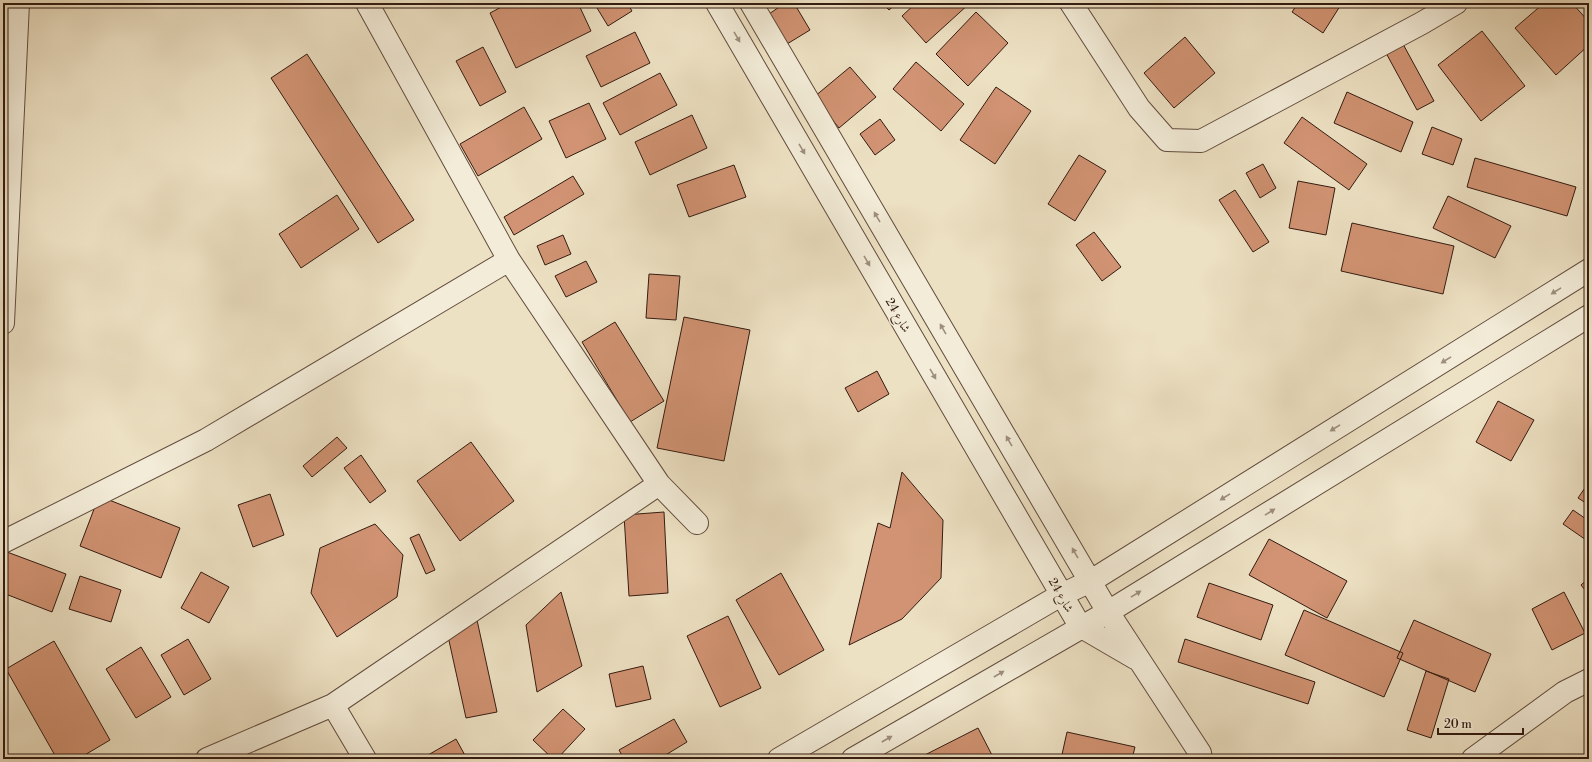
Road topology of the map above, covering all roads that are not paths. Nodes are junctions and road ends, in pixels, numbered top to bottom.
1 (18, 3) edge
2 (366, 3) edge
3 (717, 3) edge
4 (751, 3) edge
5 (1071, 3) edge
6 (1449, 5) edge
7 (509, 260) junction
8 (1589, 270) edge
9 (1589, 316) edge
10 (3, 323) edge
11 (659, 484) junction
12 (696, 523) dead end
13 (3, 542) edge
14 (1091, 581) junction
15 (1061, 595) junction
16 (1108, 612) junction
17 (1080, 626) junction
18 (1138, 660) junction
19 (1589, 680) edge
20 (333, 705) junction
21 (207, 759) edge
22 (365, 759) edge
23 (779, 759) edge
24 (853, 759) edge
25 (1202, 759) edge
26 (1473, 759) edge

1 - 10 street
2 - 7 street
3 -> 15 street, شارع 24
14 -> 4 street
5 - 6 street
7 - 11 street
7 - 13 street
8 -> 14 street
16 -> 9 street
11 - 12 street
11 - 20 street
14 - 15 street
14 - 16 street
15 - 17 street, شارع 24
15 - 23 street
16 - 17 street
16 - 18 street
17 - 18 street
24 -> 17 street
18 - 25 street
19 - 26 street
20 - 21 street
20 - 22 street

